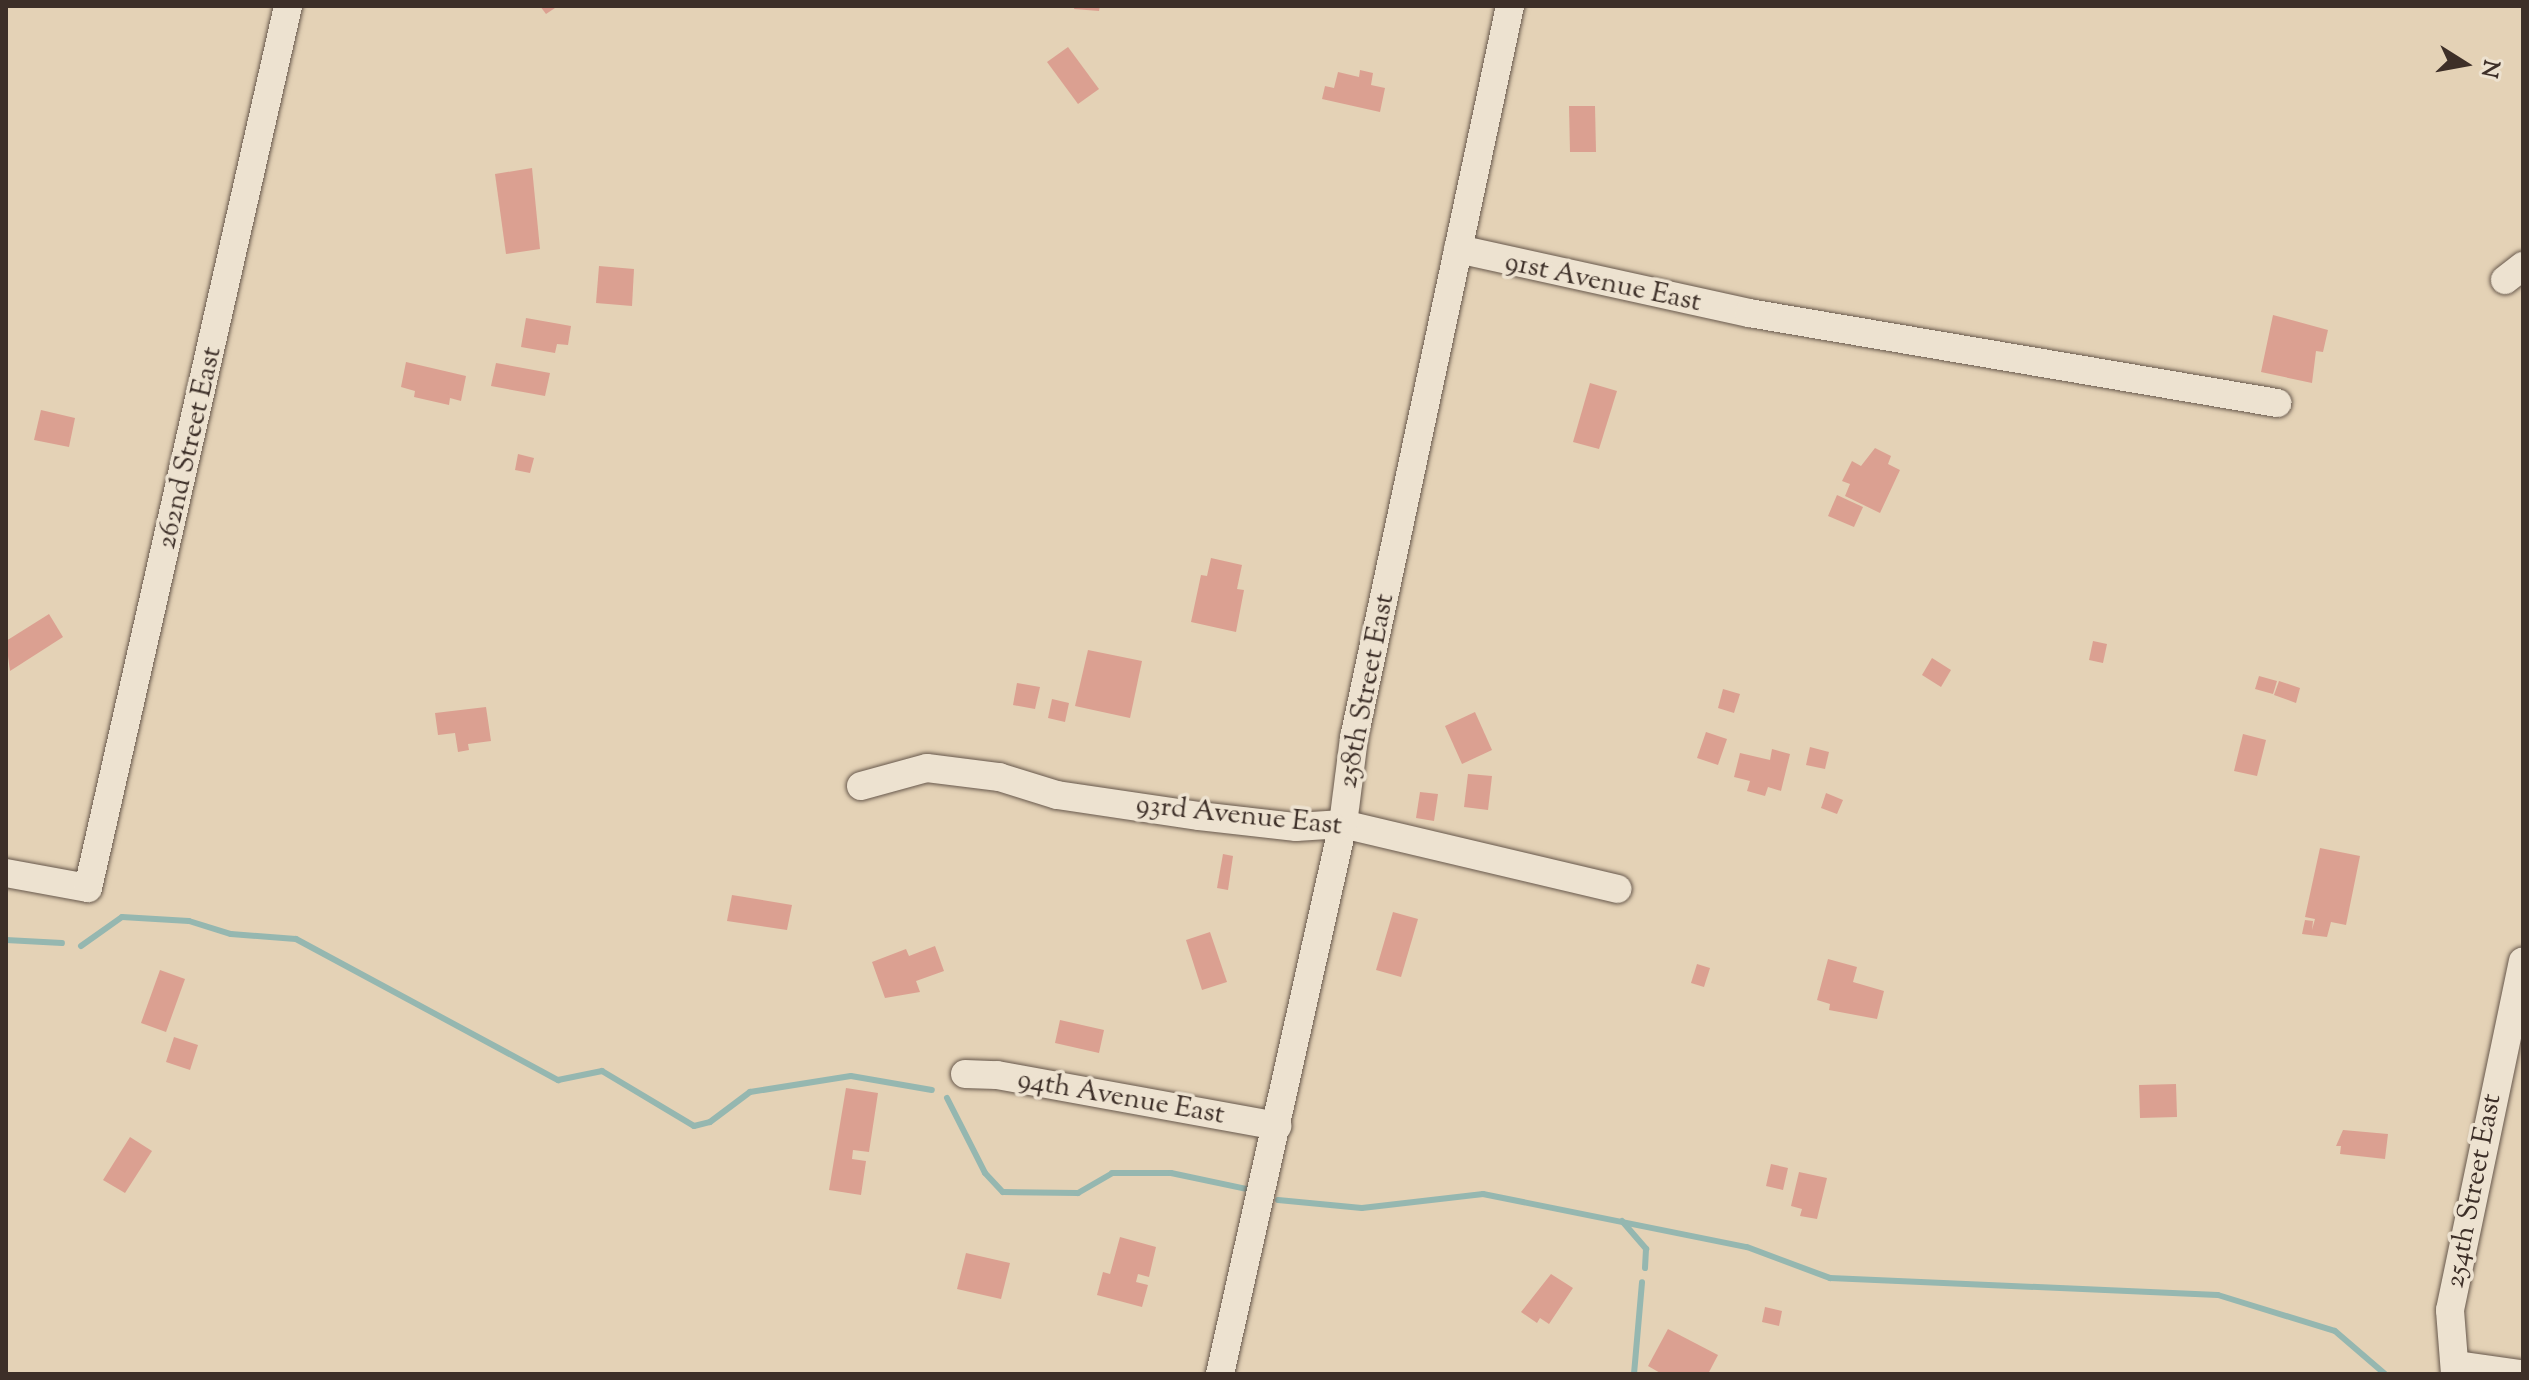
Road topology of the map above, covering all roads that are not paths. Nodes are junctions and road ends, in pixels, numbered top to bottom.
1 (288, 6) edge
2 (1510, 6) edge
3 (1458, 249) junction
4 (2277, 403) dead end
5 (861, 786) dead end
6 (1343, 824) junction
7 (6, 873) edge
8 (1617, 889) dead end
9 (2523, 962) edge
10 (965, 1074) dead end
11 (1277, 1126) junction
12 (2456, 1370) edge
13 (1220, 1374) edge
14 (2520, 1374) edge

1 - 7 street, 262nd Street East
2 - 3 street, 258th Street East
3 - 4 street, 91st Avenue East
3 - 6 street, 258th Street East
5 - 6 street, 93rd Avenue East
6 - 8 street, 93rd Avenue East
6 - 11 street, 258th Street East
9 - 12 street, 254th Street East
10 - 11 street, 94th Avenue East
11 - 13 street, 258th Street East
12 - 14 street

